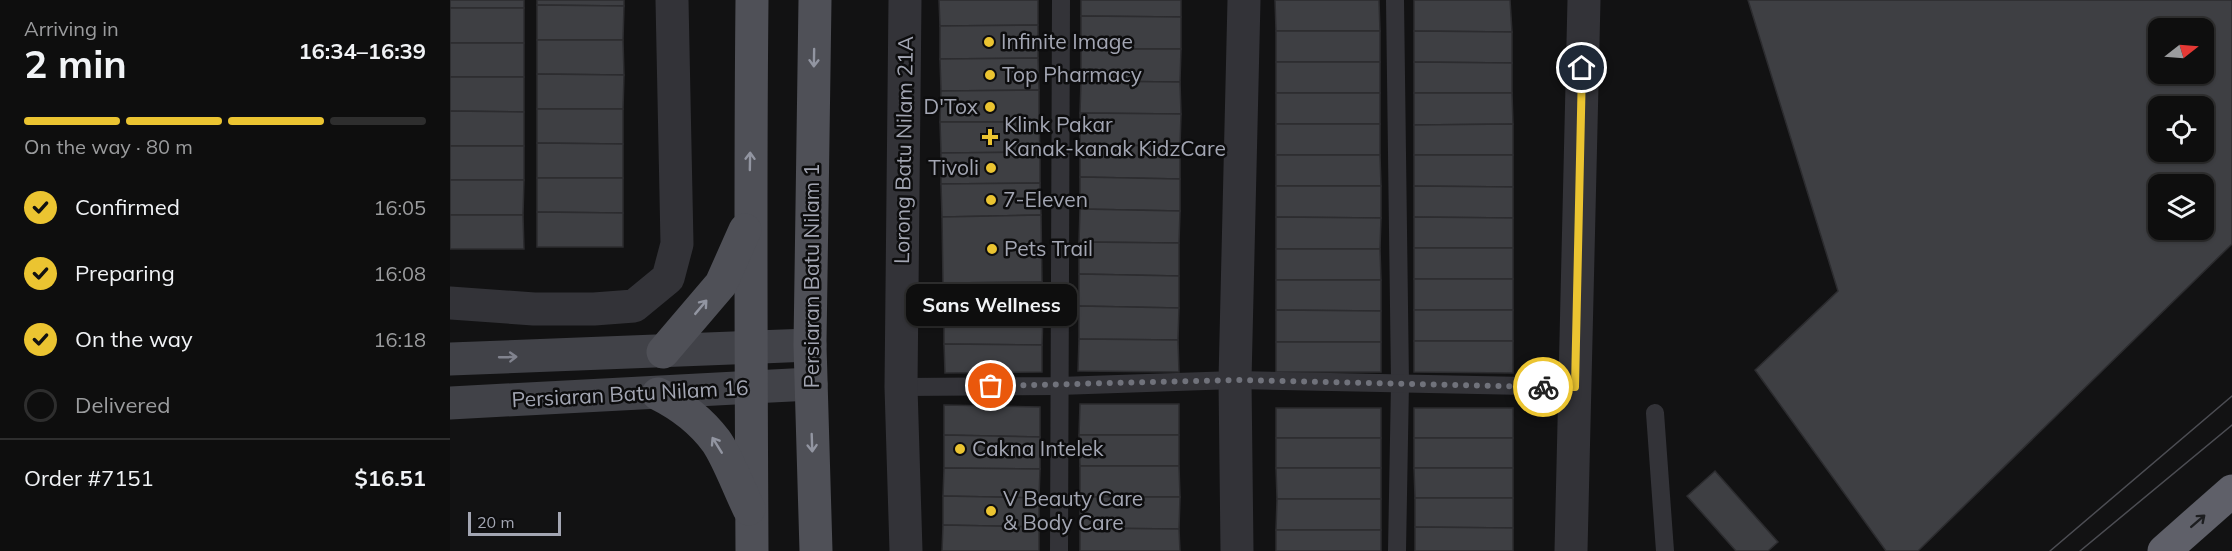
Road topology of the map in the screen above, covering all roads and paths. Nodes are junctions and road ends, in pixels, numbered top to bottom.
1 (672, 0) edge
2 (752, 0) edge
3 (815, 0) edge
4 (905, 0) edge
5 (1061, 0) edge
6 (1244, 0) edge
7 (1395, 0) edge
8 (1584, 0) edge
9 (749, 220) junction
10 (450, 303) edge
11 (752, 345) junction
12 (810, 345) junction
13 (663, 352) junction
14 (450, 359) edge
15 (1235, 380) junction
16 (1400, 383) junction
17 (811, 384) junction
18 (1059, 386) junction
19 (752, 387) junction
20 (901, 387) junction
21 (1575, 387) junction
22 (658, 394) junction
23 (450, 403) edge
24 (1655, 413) dead end
25 (2232, 491) edge
26 (752, 516) junction
27 (752, 551) edge
28 (816, 551) edge
29 (906, 551) edge
30 (1059, 551) edge
31 (1237, 551) edge
32 (1397, 551) edge
33 (1571, 551) edge
34 (1665, 551) edge
35 (2164, 551) edge

1 - 10 street
9 -> 2 main road
3 -> 12 main road, Persiaran Batu Nilam 1
4 - 20 street, Lorong Batu Nilam 21A
5 - 18 lane
6 - 15 street
7 - 16 lane
8 - 21 street
9 - 11 main road
13 -> 9 main road
11 - 12 street, Persiaran Batu Nilam 16
11 - 13 street, Persiaran Batu Nilam 16
11 - 19 main road
12 - 17 main road, Persiaran Batu Nilam 1
14 -> 13 street, Persiaran Batu Nilam 16
15 - 16 lane
15 - 18 lane
15 - 31 street
16 - 21 lane
16 - 32 lane
17 - 19 street, Persiaran Batu Nilam 16
17 -> 28 main road, Persiaran Batu Nilam 1
18 - 20 lane
18 - 30 lane
19 - 22 street, Persiaran Batu Nilam 16
19 - 26 main road
20 - 29 street, Lorong Batu Nilam 21A
21 - 33 street
22 - 23 street, Persiaran Batu Nilam 16
26 -> 22 main road
24 - 34 lane
35 -> 25 highway
26 - 27 main road

